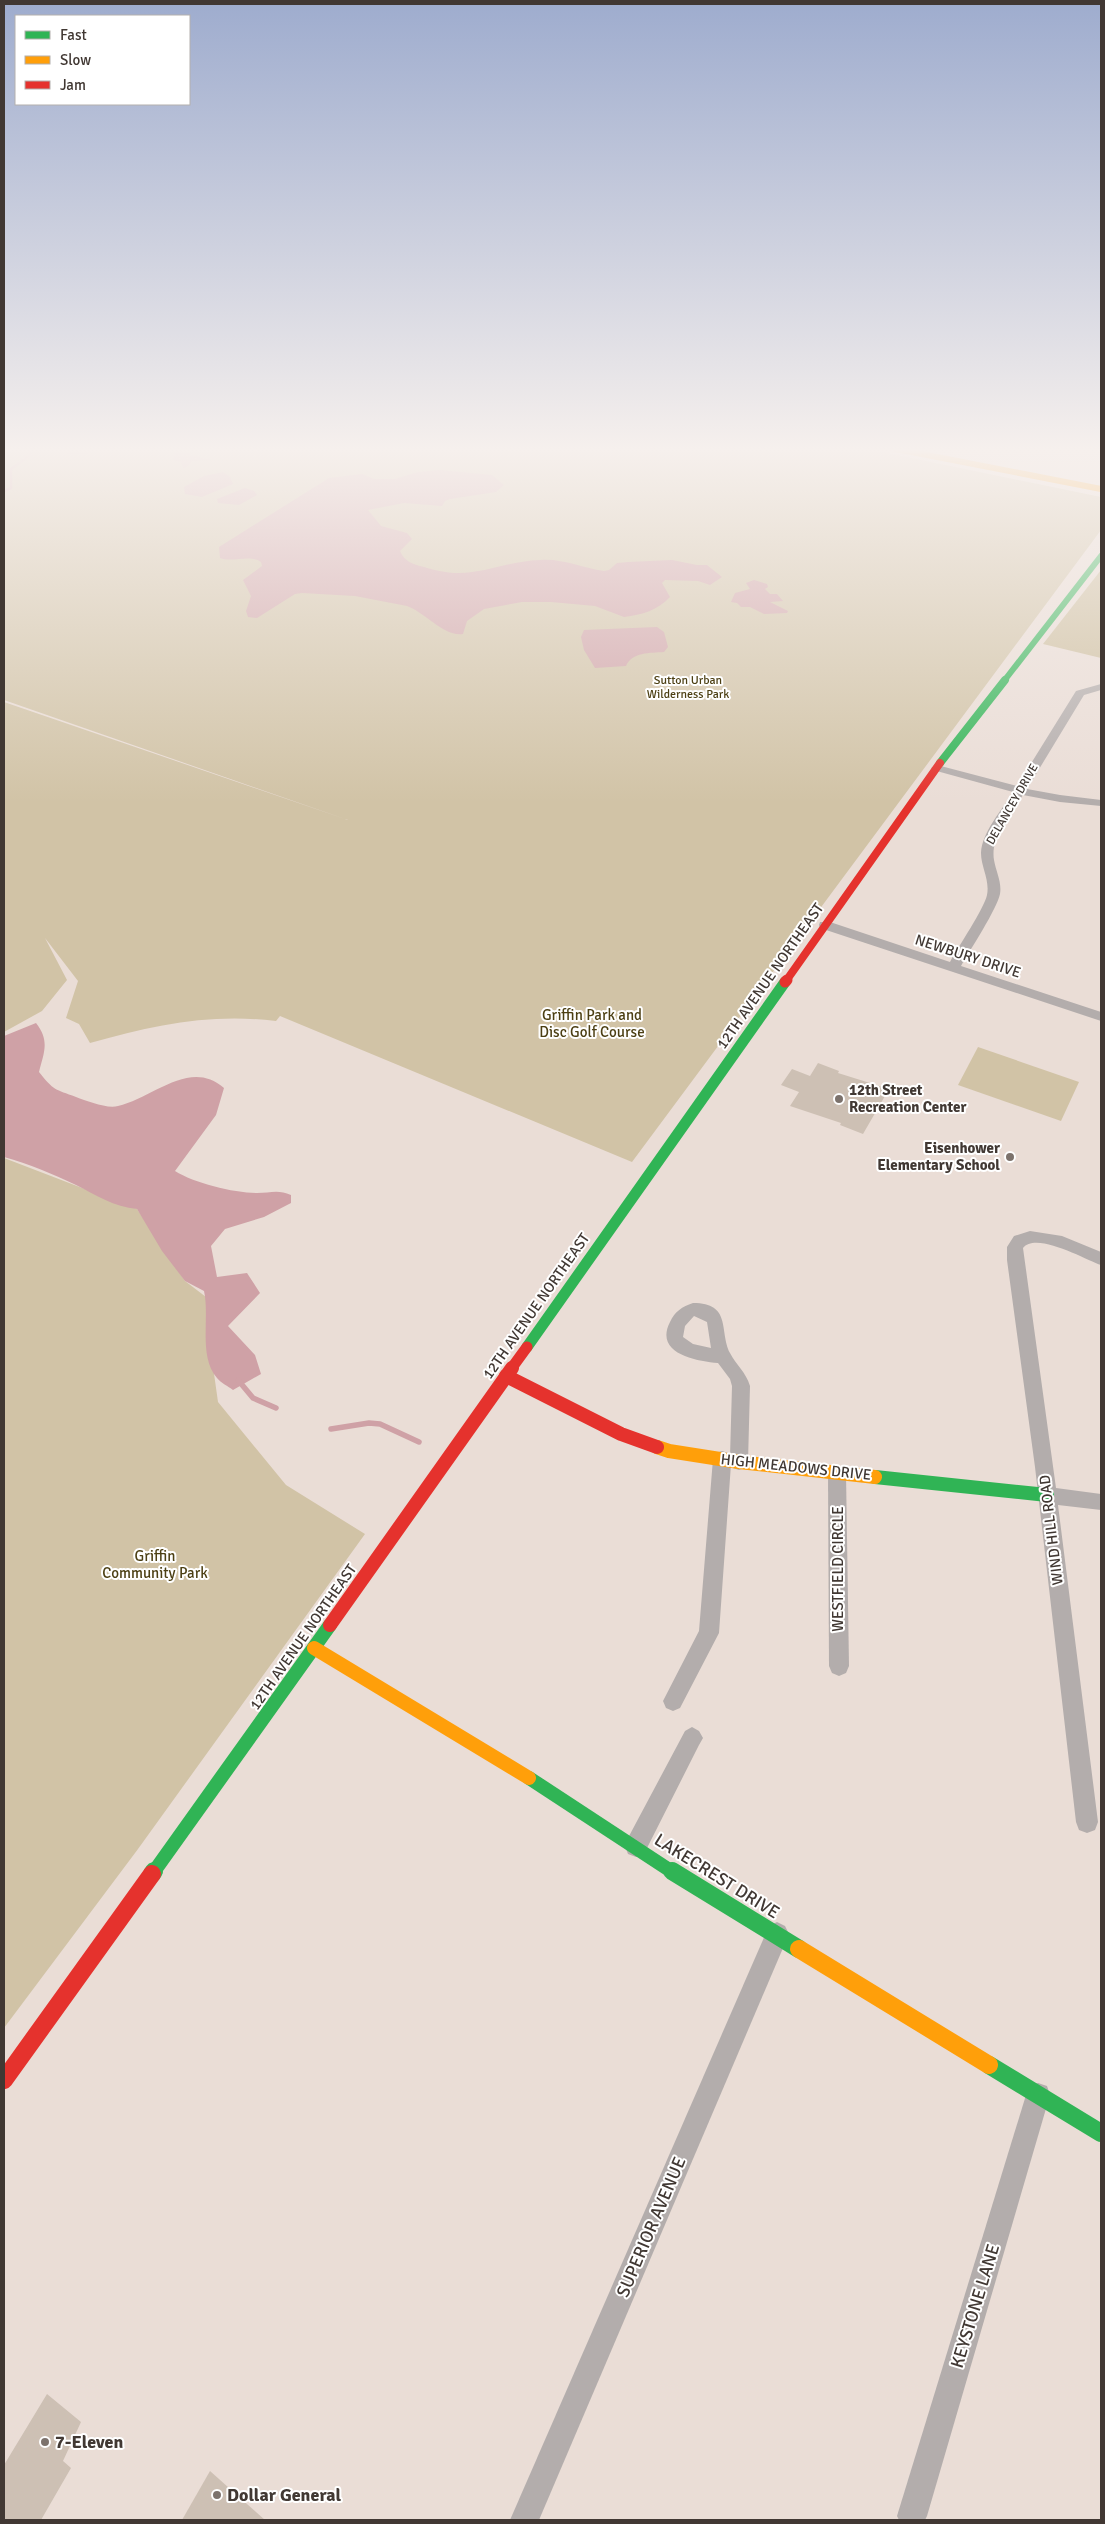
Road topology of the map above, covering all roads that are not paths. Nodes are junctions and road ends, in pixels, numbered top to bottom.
1 (1093, 567) edge
2 (1101, 687) edge
3 (940, 764) junction
4 (1021, 789) junction
5 (1101, 802) edge
6 (825, 925) junction
7 (953, 968) junction
8 (1101, 1017) edge
9 (1101, 1259) edge
10 (722, 1356) dead end
11 (506, 1376) junction
12 (730, 1461) junction
13 (838, 1473) junction
14 (1047, 1495) junction
15 (1101, 1502) edge
16 (314, 1648) junction
17 (839, 1666) dead end
18 (673, 1701) dead end
19 (692, 1738) dead end
20 (1087, 1822) dead end
21 (636, 1846) junction
22 (777, 1934) junction
23 (4, 2080) edge
24 (1038, 2095) junction
25 (1101, 2133) edge
26 (912, 2516) dead end
27 (524, 2520) edge

1 - 3 main road, 12TH AVENUE NORTHEAST
2 - 4 street, DELANCEY DRIVE
3 - 4 street
3 - 6 main road, 12TH AVENUE NORTHEAST
4 - 5 street
4 - 7 street, DELANCEY DRIVE
6 - 7 street, NEWBURY DRIVE
6 - 11 main road, 12TH AVENUE NORTHEAST
7 - 8 street, NEWBURY DRIVE
9 - 14 street, WIND HILL ROAD
10 - 12 street
11 - 12 main road, HIGH MEADOWS DRIVE
11 - 16 main road, 12TH AVENUE NORTHEAST
12 - 13 main road, HIGH MEADOWS DRIVE
12 - 18 street
13 - 14 main road, HIGH MEADOWS DRIVE
13 - 17 street, WESTFIELD CIRCLE
14 - 15 street, HIGH MEADOWS DRIVE
14 - 20 street, WIND HILL ROAD
16 - 21 main road, LAKECREST DRIVE
16 - 23 main road, 12TH AVENUE NORTHEAST
19 - 21 street
21 - 22 main road, LAKECREST DRIVE
22 - 24 main road, LAKECREST DRIVE
22 - 27 street, SUPERIOR AVENUE
24 - 25 main road, LAKECREST DRIVE
24 - 26 street, KEYSTONE LANE

